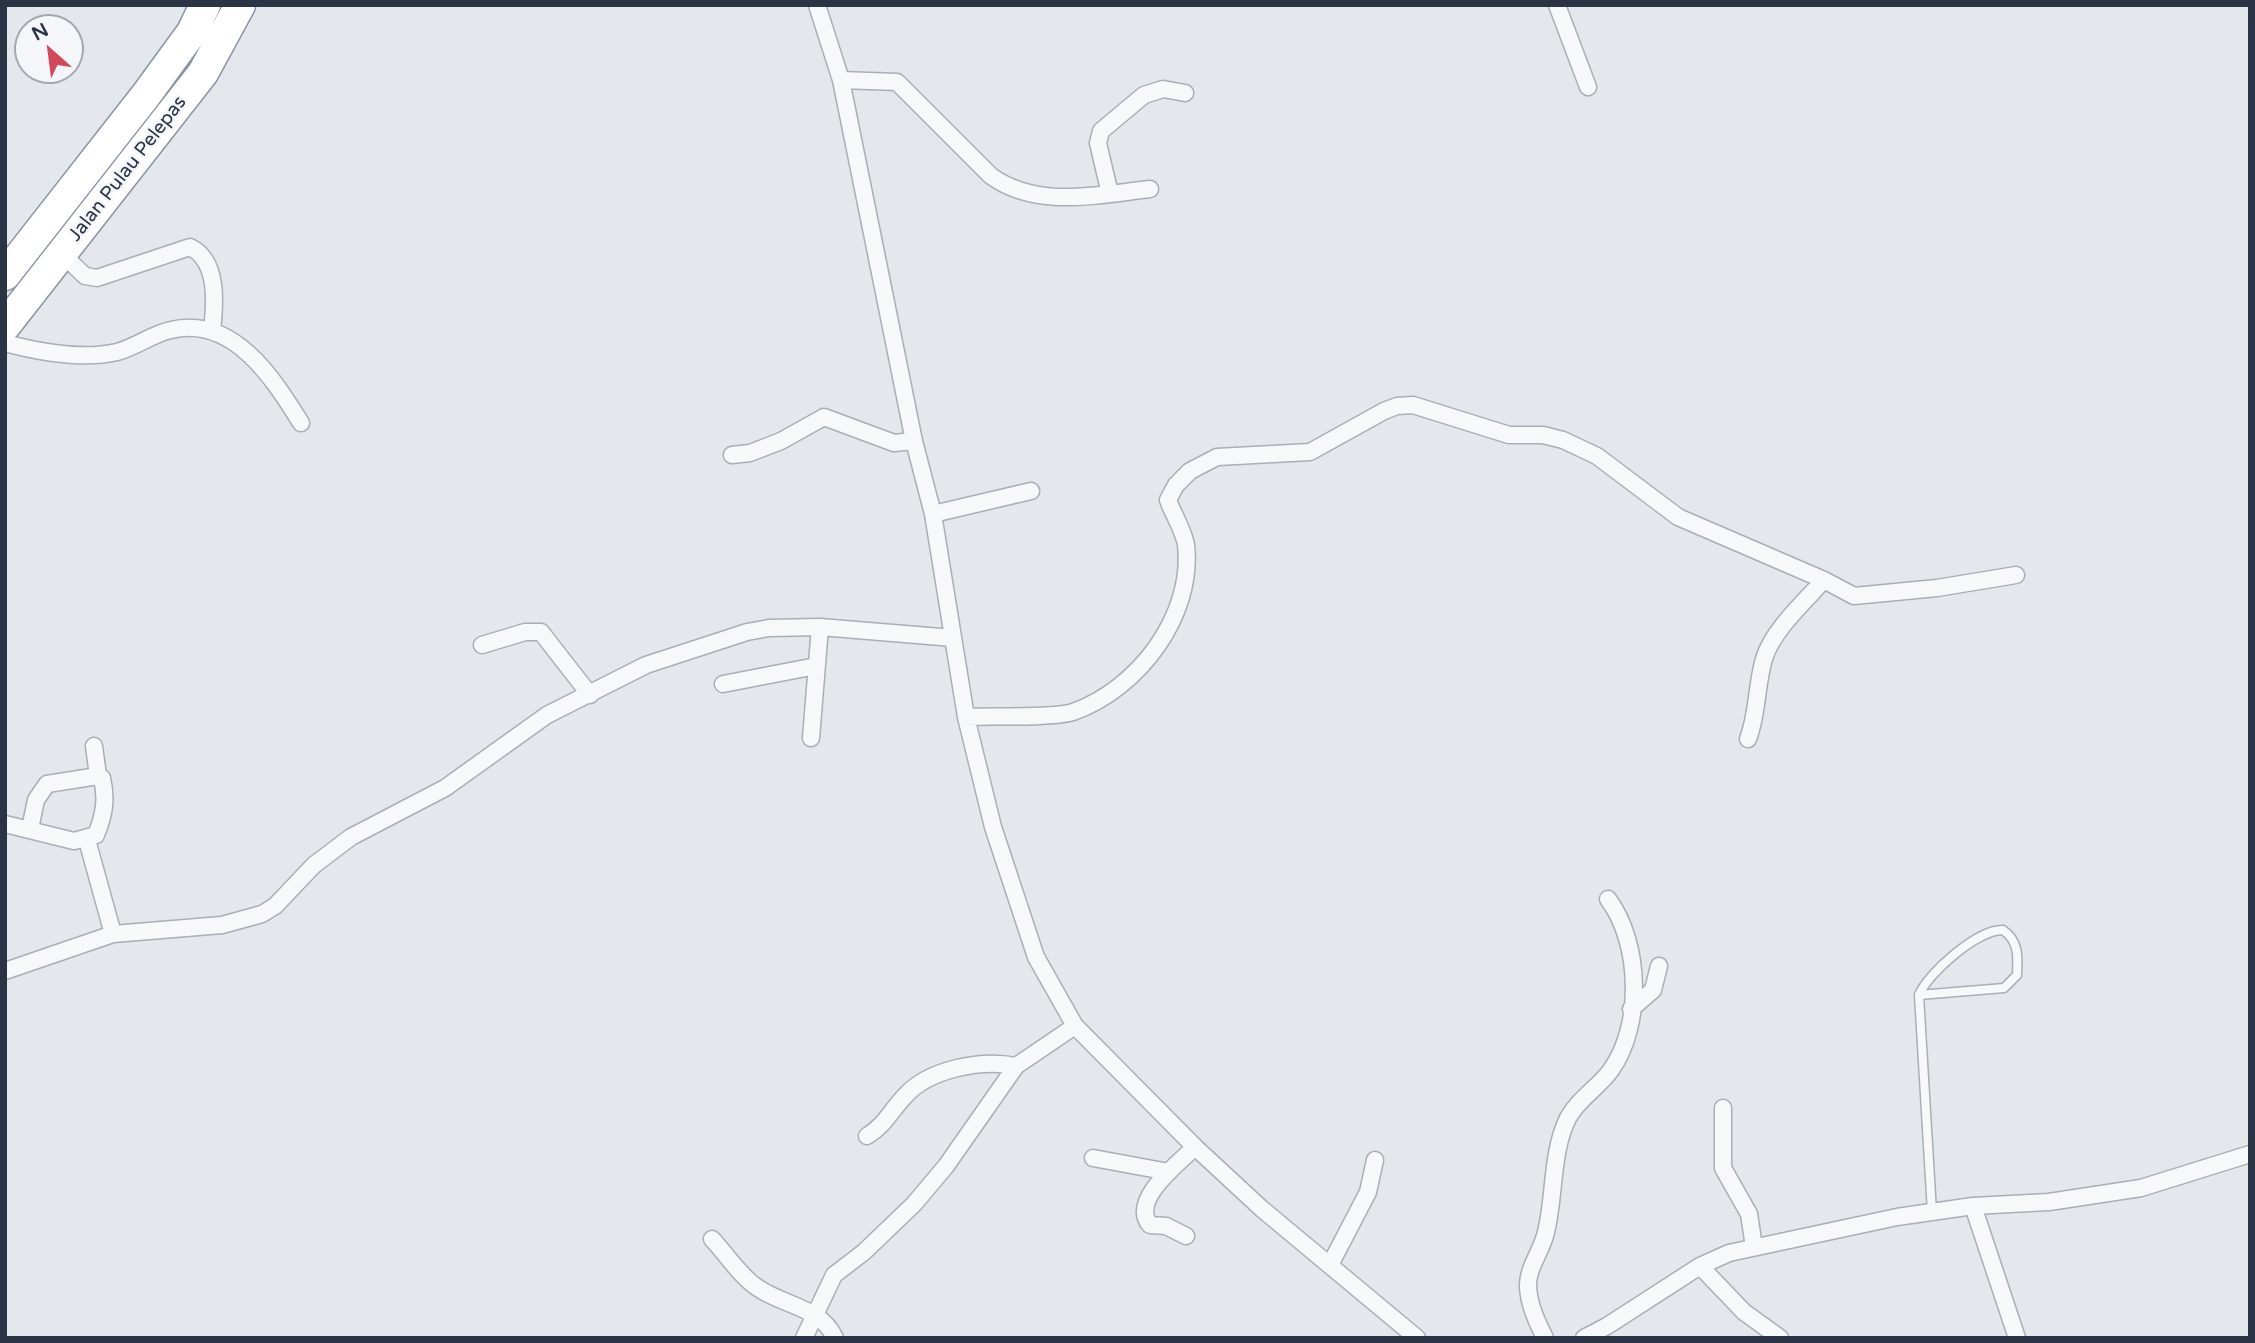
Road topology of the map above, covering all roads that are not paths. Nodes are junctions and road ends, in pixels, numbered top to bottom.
1 (205, 5) edge
2 (240, 5) edge
3 (817, 5) edge
4 (1557, 5) edge
5 (841, 80) junction
6 (1588, 87) dead end
7 (1185, 93) dead end
8 (1150, 189) dead end
9 (1110, 194) junction
10 (62, 254) junction
11 (5, 275) edge
12 (5, 326) edge
13 (212, 331) junction
14 (5, 344) edge
15 (300, 423) dead end
16 (914, 441) junction
17 (732, 455) dead end
18 (1031, 491) dead end
19 (933, 514) junction
20 (2016, 575) dead end
21 (1824, 580) junction
22 (820, 627) junction
23 (953, 638) junction
24 (482, 645) dead end
25 (816, 666) junction
26 (723, 684) dead end
27 (590, 695) junction
28 (966, 717) junction
29 (811, 738) dead end
30 (1748, 739) dead end
31 (94, 746) dead end
32 (98, 776) junction
33 (5, 824) edge
34 (30, 829) junction
35 (87, 840) junction
36 (1608, 898) dead end
37 (114, 933) junction
38 (1659, 967) dead end
39 (5, 971) edge
40 (1919, 995) junction
41 (1631, 1009) junction
42 (1075, 1026) junction
43 (1016, 1066) junction
44 (1723, 1108) dead end
45 (867, 1136) dead end
46 (1195, 1147) junction
47 (2250, 1154) edge
48 (1093, 1158) dead end
49 (1375, 1160) dead end
50 (1169, 1172) junction
51 (1973, 1206) junction
52 (1933, 1212) junction
53 (1186, 1237) dead end
54 (712, 1239) dead end
55 (1754, 1247) junction
56 (1330, 1265) junction
57 (1700, 1266) junction
58 (813, 1314) junction
59 (804, 1338) edge
60 (835, 1338) edge
61 (1417, 1338) edge
62 (1545, 1338) edge
63 (1584, 1338) edge
64 (1780, 1338) edge
65 (2017, 1338) edge

1 - 11 highway, Jalan Pulau Pelepas
2 - 10 highway, Jalan Pulau Pelepas
3 - 5 street
4 - 6 street
5 - 9 street
5 - 16 street
7 - 9 street
8 - 9 street
10 - 12 highway, Jalan Pulau Pelepas
10 - 13 street
13 - 14 street
13 - 15 street
16 - 17 street
16 - 19 street
18 - 19 street
19 - 23 street
20 - 21 street
21 - 28 street
21 - 30 street
22 - 23 street
22 - 25 street
22 - 27 street
23 - 28 street
24 - 27 street
25 - 26 street
25 - 29 street
27 - 37 street
28 - 42 street
31 - 32 street
32 - 34 street
32 - 35 street
33 - 34 street
34 - 35 street
35 - 37 street
36 - 41 street
37 - 39 street
38 - 41 street
40 - 40 lane
40 - 52 lane
41 - 62 street
42 - 43 street
42 - 46 street
43 - 45 street
43 - 58 street
44 - 55 street
46 - 50 street
46 - 56 street
47 - 51 street
48 - 50 street
49 - 56 street
50 - 53 street
51 - 52 street
51 - 65 street
52 - 55 street
54 - 58 street
55 - 57 street
56 - 61 street
57 - 63 street
57 - 64 street
58 - 59 street
58 - 60 street

